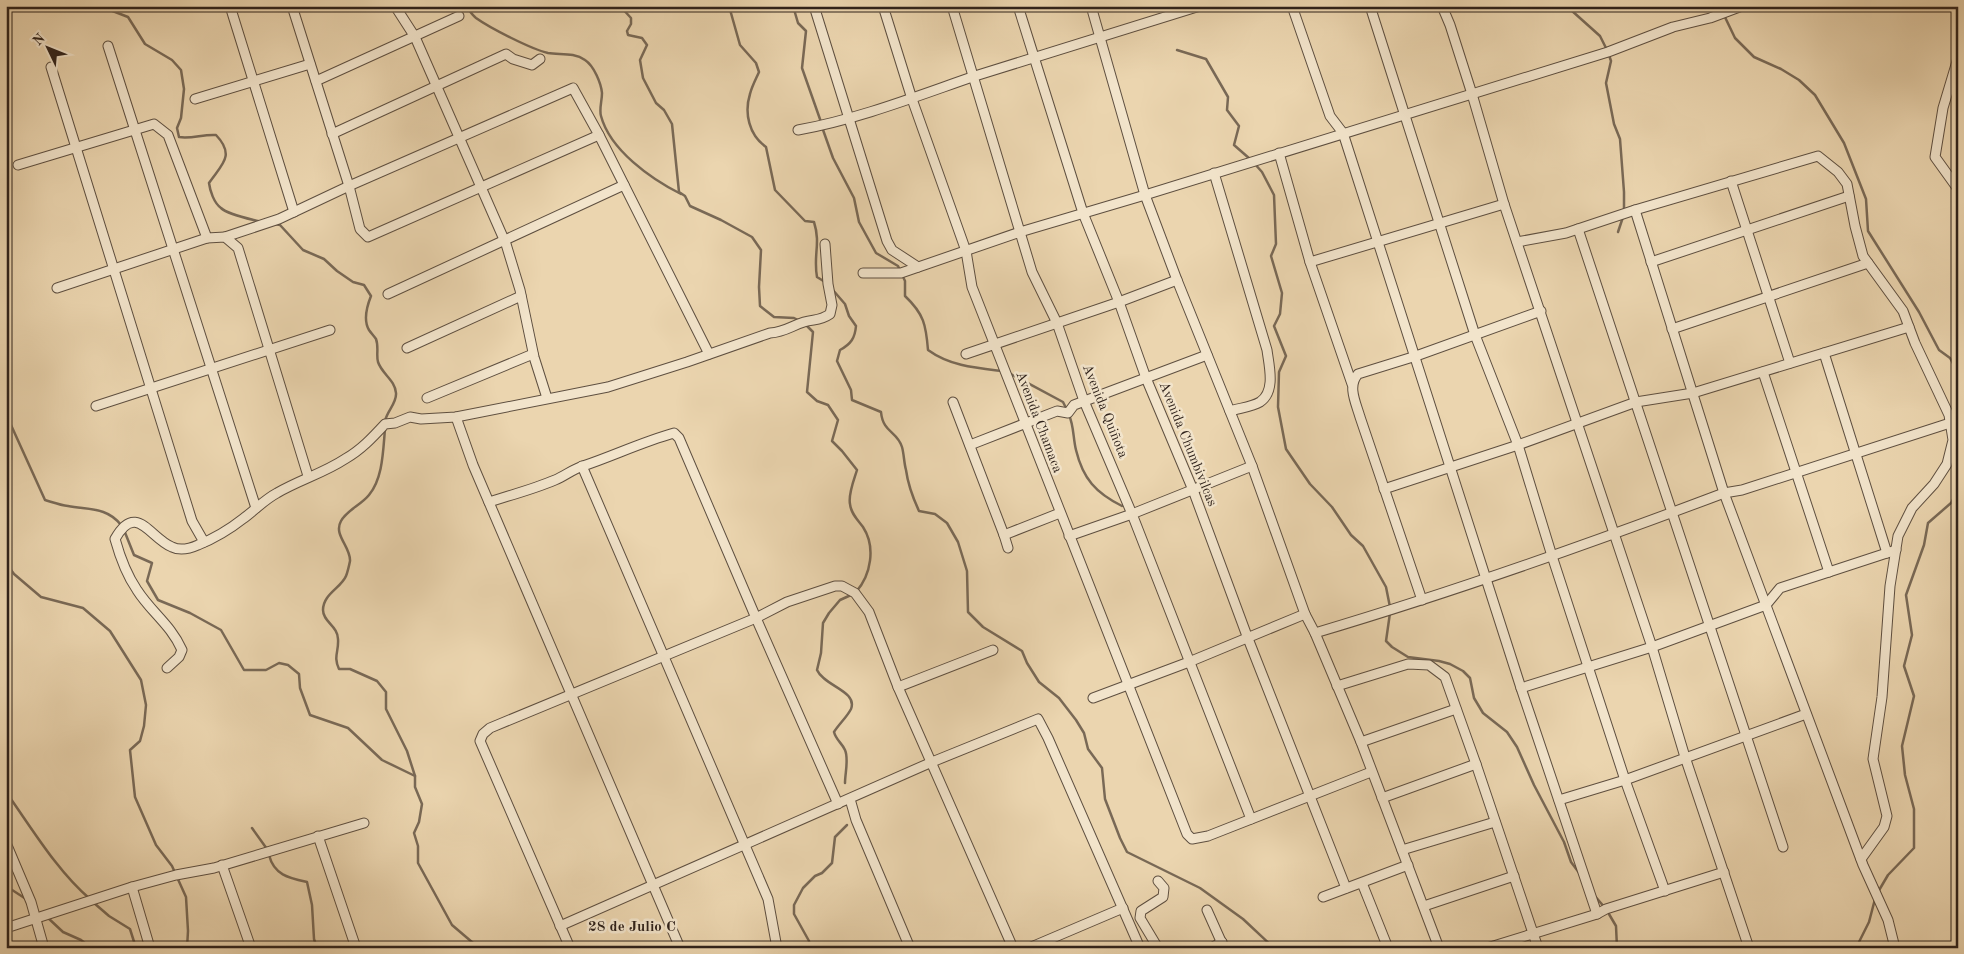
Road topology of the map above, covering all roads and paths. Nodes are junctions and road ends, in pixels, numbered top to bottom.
1 (230, 6) edge
2 (292, 6) edge
3 (395, 6) edge
4 (814, 6) edge
5 (883, 6) edge
6 (952, 6) edge
7 (1018, 6) edge
8 (1091, 6) edge
9 (1292, 6) edge
10 (1370, 6) edge
11 (1442, 6) edge
12 (1742, 6) edge
13 (1196, 7) edge
14 (459, 16) dead end
15 (414, 36) junction
16 (1100, 37) junction
17 (108, 46) dead end
18 (1034, 57) junction
19 (1958, 58) edge
20 (540, 59) dead end
21 (310, 64) junction
22 (51, 67) dead end
23 (974, 77) junction
24 (254, 81) junction
25 (316, 81) junction
26 (436, 86) junction
27 (1472, 94) junction
28 (912, 98) junction
29 (195, 99) dead end
30 (1406, 114) junction
31 (849, 118) junction
32 (135, 130) junction
33 (798, 130) dead end
34 (1343, 133) junction
35 (332, 134) junction
36 (599, 135) junction
37 (459, 138) junction
38 (76, 148) junction
39 (1279, 153) junction
40 (18, 165) dead end
41 (1214, 173) junction
42 (1731, 181) junction
43 (624, 184) junction
44 (349, 186) junction
45 (481, 187) junction
46 (1958, 189) edge
47 (1145, 195) junction
48 (1849, 196) junction
49 (1504, 204) junction
50 (1635, 210) junction
51 (294, 212) junction
52 (1083, 212) junction
53 (1440, 224) junction
54 (1578, 229) junction
55 (1747, 230) junction
56 (1020, 232) junction
57 (225, 237) junction
58 (207, 238) junction
59 (504, 240) junction
60 (1378, 242) junction
61 (1517, 242) junction
62 (825, 244) dead end
63 (173, 249) junction
64 (966, 251) junction
65 (1310, 262) junction
66 (1651, 262) junction
67 (1868, 263) junction
68 (918, 267) junction
69 (113, 269) junction
70 (864, 273) dead end
71 (1177, 280) junction
72 (58, 288) dead end
73 (388, 294) dead end
74 (521, 296) junction
75 (1768, 296) junction
76 (1119, 302) junction
77 (1541, 311) junction
78 (1057, 323) junction
79 (1909, 327) junction
80 (1672, 329) junction
81 (330, 330) dead end
82 (1475, 335) junction
83 (995, 343) junction
84 (407, 348) dead end
85 (270, 350) junction
86 (1824, 353) junction
87 (533, 354) junction
88 (709, 354) junction
89 (966, 354) dead end
90 (1207, 355) junction
91 (1416, 356) junction
92 (1790, 363) junction
93 (212, 368) junction
94 (1763, 372) junction
95 (1146, 378) junction
96 (1352, 384) junction
97 (150, 388) junction
98 (1693, 393) junction
99 (427, 398) dead end
100 (547, 398) junction
101 (1084, 401) junction
102 (953, 402) dead end
103 (1636, 402) junction
104 (96, 406) dead end
105 (1230, 411) junction
106 (456, 417) junction
107 (1577, 423) junction
108 (1950, 423) junction
109 (1025, 424) junction
110 (970, 445) junction
111 (1518, 445) junction
112 (1856, 453) junction
113 (582, 466) junction
114 (1252, 466) junction
115 (1450, 466) junction
116 (1796, 473) junction
117 (308, 476) junction
118 (1384, 489) junction
119 (1193, 490) junction
120 (1724, 493) junction
121 (489, 502) junction
122 (256, 508) junction
123 (1060, 513) junction
124 (1673, 513) junction
125 (1132, 514) junction
126 (1004, 535) junction
127 (1614, 535) junction
128 (1069, 536) junction
129 (204, 542) junction
130 (1008, 548) dead end
131 (1892, 552) junction
132 (1552, 556) junction
133 (1829, 572) junction
134 (1487, 578) junction
135 (1422, 600) junction
136 (1766, 604) junction
137 (1304, 614) junction
138 (756, 618) junction
139 (1710, 625) junction
140 (1315, 633) junction
141 (1247, 636) junction
142 (1652, 647) junction
143 (993, 650) dead end
144 (664, 655) junction
145 (1189, 662) junction
146 (1588, 667) junction
147 (167, 668) dead end
148 (1128, 686) junction
149 (1337, 686) junction
150 (898, 687) junction
151 (1521, 688) junction
152 (571, 694) junction
153 (1092, 698) dead end
154 (1456, 710) junction
155 (1806, 714) junction
156 (1746, 735) junction
157 (1361, 742) junction
158 (1685, 758) junction
159 (932, 762) junction
160 (1476, 764) junction
161 (1371, 772) junction
162 (1625, 780) junction
163 (1311, 797) junction
164 (1382, 798) junction
165 (850, 799) junction
166 (1559, 800) junction
167 (838, 804) junction
168 (1251, 819) junction
169 (364, 822) dead end
170 (1495, 822) junction
171 (318, 836) junction
172 (6, 843) edge
173 (745, 844) junction
174 (1784, 847) dead end
175 (1402, 850) junction
176 (1860, 859) junction
177 (222, 865) junction
178 (1408, 866) junction
179 (1724, 872) junction
180 (1514, 876) junction
181 (1158, 881) dead end
182 (1362, 883) junction
183 (653, 885) junction
184 (132, 887) junction
185 (1346, 888) junction
186 (1665, 891) junction
187 (1323, 897) dead end
188 (1424, 906) junction
189 (1123, 908) junction
190 (1207, 910) dead end
191 (1596, 914) junction
192 (35, 920) junction
193 (560, 926) junction
194 (6, 928) edge
195 (1533, 934) junction
196 (1223, 945) edge
197 (44, 948) edge
198 (150, 948) edge
199 (251, 948) edge
200 (356, 948) edge
201 (570, 948) edge
202 (680, 948) edge
203 (777, 948) edge
204 (910, 948) edge
205 (1013, 948) edge
206 (1028, 948) edge
207 (1140, 948) edge
208 (1158, 948) edge
209 (1211, 948) edge
210 (1388, 948) edge
211 (1440, 948) edge
212 (1487, 948) edge
213 (1538, 948) edge
214 (1749, 948) edge
215 (1895, 948) edge

1 - 24 street
2 - 21 street
3 - 15 street
4 - 31 street
5 - 28 street, Avenida Chamaca
6 - 23 street, Avenida Quiñota
7 - 18 street, Avenida Chumbivilcas
8 - 16 street
9 - 34 street
10 - 30 street
11 - 27 street
12 - 27 street
13 - 16 street
14 - 15 street
15 - 25 street
15 - 26 street
16 - 18 street
16 - 47 street
17 - 32 street
18 - 23 street
18 - 52 street, Avenida Chumbivilcas
19 - 46 street
20 - 26 street
21 - 24 street
21 - 25 street
22 - 38 street
23 - 28 street
23 - 56 street, Avenida Quiñota
24 - 29 street
24 - 51 street
25 - 35 street
26 - 35 street
26 - 37 street
27 - 30 street
27 - 49 street
28 - 31 street
28 - 64 street, Avenida Chamaca
30 - 34 street
30 - 53 street
31 - 33 street
31 - 68 street
32 - 38 street
32 - 58 street
32 - 63 street
34 - 39 street
34 - 60 street
35 - 44 street
36 - 37 street
36 - 43 street
36 - 45 street
37 - 44 street
37 - 45 street
38 - 40 street
38 - 69 street
39 - 41 street
39 - 65 street
41 - 47 street
41 - 105 street
42 - 48 street
42 - 50 street
42 - 55 street
43 - 59 street
43 - 88 street
44 - 45 street
44 - 51 street
45 - 59 street
47 - 52 street
47 - 71 street
48 - 55 street
48 - 67 street
49 - 53 street
49 - 61 street
50 - 54 street
50 - 66 street
51 - 57 street
52 - 56 street
52 - 76 street, Avenida Chumbivilcas
53 - 60 street
53 - 82 street
54 - 61 street
54 - 103 street
55 - 66 street
55 - 75 street
56 - 64 street
56 - 78 street, Avenida Quiñota
57 - 58 street
57 - 85 street
58 - 63 street
59 - 73 street
59 - 74 street
60 - 65 street
60 - 91 street
61 - 77 street
62 - 88 street
63 - 69 street
63 - 93 street
64 - 68 street
64 - 83 street, Avenida Chamaca
65 - 96 street
66 - 80 street
67 - 75 street
67 - 79 street
68 - 70 street
69 - 72 street
69 - 97 street
71 - 76 street
71 - 90 street
74 - 84 street
74 - 87 street
75 - 80 street
75 - 92 street
76 - 78 street
76 - 95 street, Avenida Chumbivilcas
77 - 82 street
77 - 107 street
78 - 83 street
78 - 101 street, Avenida Quiñota
79 - 86 street
79 - 108 street
80 - 98 street
81 - 85 street
82 - 91 street
82 - 111 street
83 - 89 street
83 - 109 street, Avenida Chamaca
85 - 93 street
85 - 117 street
86 - 92 street
86 - 112 street
87 - 99 street
87 - 100 street
88 - 100 street
90 - 95 street
90 - 105 street
91 - 96 street
91 - 115 street
92 - 94 street
93 - 97 street
93 - 122 street
94 - 98 street
94 - 116 street
95 - 101 street
95 - 119 street, Avenida Chumbivilcas
96 - 118 street
97 - 104 street
97 - 129 street
98 - 103 street
98 - 120 street
100 - 106 street
101 - 109 street
101 - 125 street, Avenida Quiñota
102 - 110 street
103 - 107 street
103 - 124 street
105 - 114 street
106 - 117 street
106 - 121 street
107 - 111 street
107 - 127 street
108 - 112 street
108 - 131 street
109 - 110 street
109 - 123 street, Avenida Chamaca
110 - 126 street
111 - 115 street
111 - 132 street
112 - 116 street
112 - 131 street
113 - 121 street
113 - 138 street
113 - 144 street
114 - 119 street
114 - 137 street
115 - 118 street
115 - 134 street
116 - 120 street
116 - 133 street
117 - 122 street
118 - 135 street
119 - 125 street
119 - 141 street, Avenida Chumbivilcas
120 - 124 street
120 - 136 street
121 - 152 street
122 - 129 street
123 - 126 street
123 - 128 street, Avenida Chamaca
124 - 127 street
124 - 139 street
125 - 128 street
125 - 145 street, Avenida Quiñota
126 - 130 street
127 - 132 street
127 - 142 street
128 - 148 street, Avenida Chamaca
129 - 147 street
131 - 133 street
131 - 176 street
132 - 134 street
132 - 146 street
133 - 136 street
134 - 135 street
134 - 151 street
135 - 140 street
136 - 139 street
136 - 155 street
137 - 140 street
137 - 141 street
138 - 144 street
138 - 150 street
138 - 167 street
139 - 142 street
139 - 156 street
140 - 149 street
141 - 145 street
141 - 163 street, Avenida Chumbivilcas
142 - 146 street
142 - 158 street
143 - 150 street
144 - 152 street
144 - 173 street
145 - 148 street
145 - 168 street, Avenida Quiñota
146 - 151 street
146 - 162 street
148 - 153 street
148 - 168 street, Avenida Chamaca
149 - 154 street
149 - 157 street
150 - 159 street
151 - 166 street
152 - 183 street
152 - 193 street
154 - 157 street
154 - 160 street
155 - 156 street
155 - 176 street
156 - 158 street
156 - 174 street
157 - 161 street
158 - 162 street
158 - 179 street
159 - 165 street
159 - 189 street
159 - 205 street
160 - 164 street
160 - 170 street
161 - 163 street
161 - 164 street
162 - 166 street
162 - 186 street
163 - 168 street
163 - 185 street, Avenida Chumbivilcas
164 - 175 street
165 - 167 street
165 - 204 street
166 - 191 street
167 - 173 street
169 - 171 street
170 - 175 street
170 - 180 street
171 - 177 street
171 - 200 street
172 - 192 street
173 - 183 street
173 - 203 street
175 - 178 street
176 - 215 street
177 - 184 street
177 - 199 street
178 - 182 street
178 - 188 street
179 - 186 street
179 - 214 street
180 - 188 street
180 - 195 street
181 - 208 street
182 - 185 street
182 - 210 street
183 - 193 street
183 - 202 street
184 - 192 street
184 - 198 street
185 - 187 street
186 - 191 street
188 - 211 street
189 - 206 street
189 - 207 street
190 - 196 street
191 - 195 street
192 - 194 street
192 - 197 street
193 - 201 street
195 - 212 street
195 - 213 street
196 - 209 street

